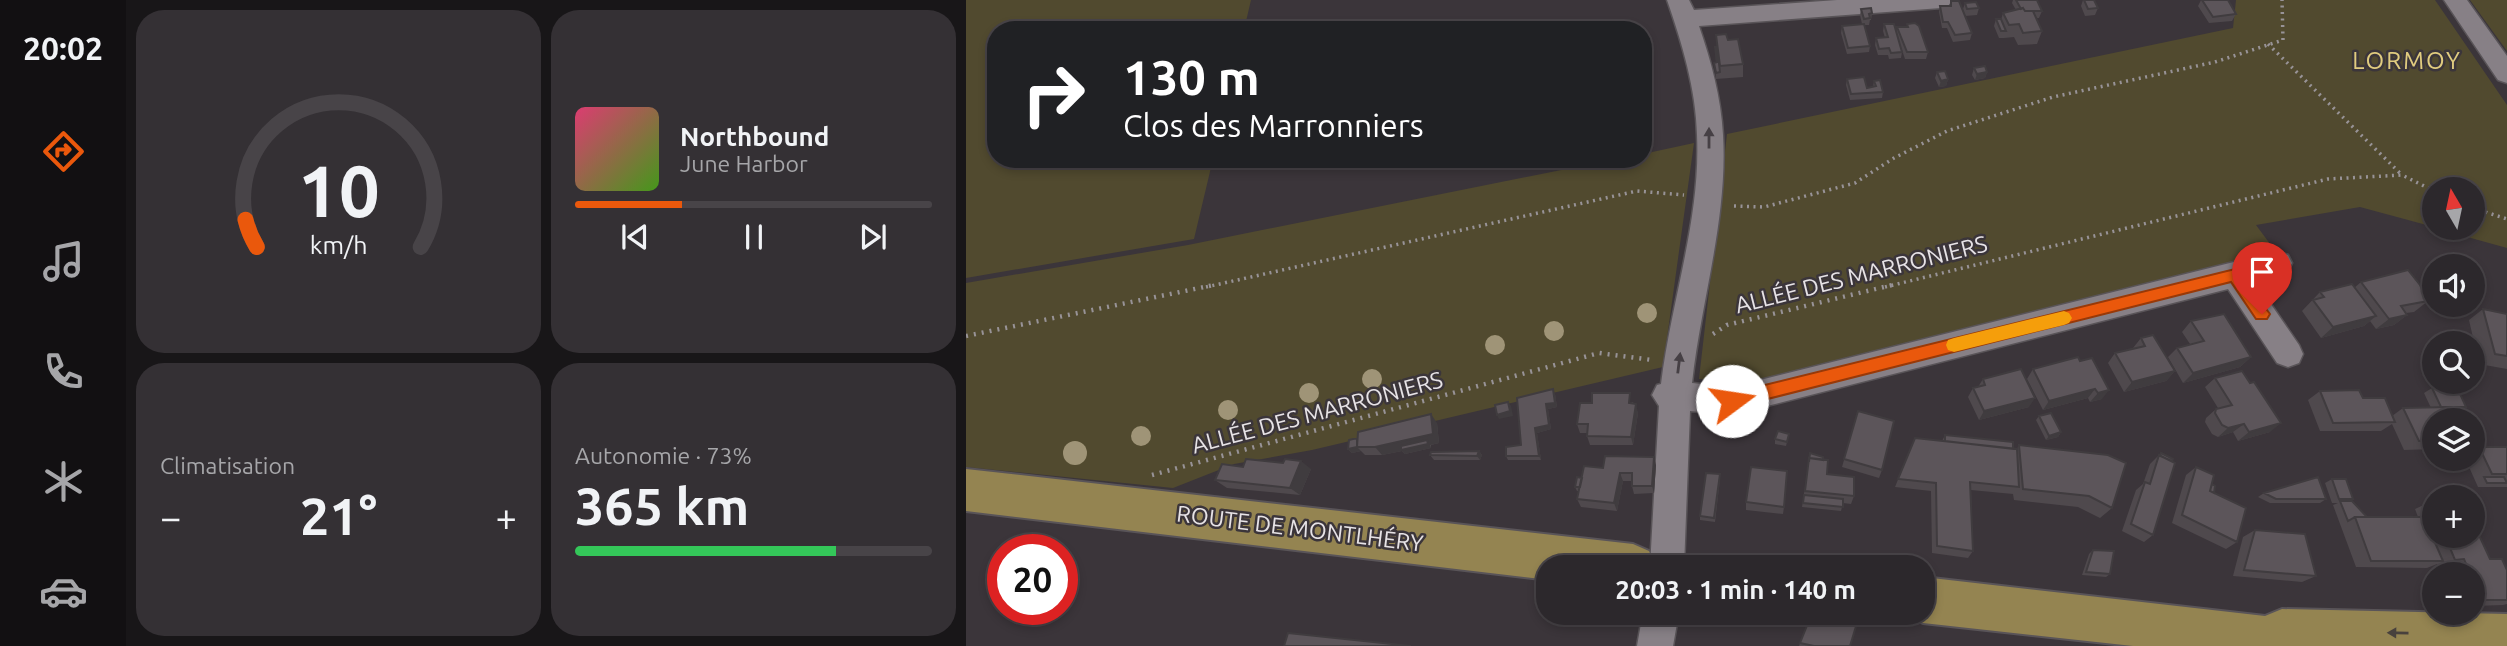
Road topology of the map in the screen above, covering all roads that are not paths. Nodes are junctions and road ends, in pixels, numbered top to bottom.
1 (1941, 0) edge
2 (2455, 0) edge
3 (1681, 10) edge
4 (2504, 65) edge
5 (2278, 263) dead end
6 (2235, 275) junction
7 (2288, 354) dead end
8 (1672, 396) junction
9 (966, 490) edge
10 (1668, 555) edge
11 (1536, 556) edge
12 (1935, 601) edge
13 (1659, 625) edge
14 (2210, 631) junction
15 (2507, 637) edge
16 (1655, 646) edge
17 (2311, 646) edge

1 - 3 street
2 - 4 street
8 -> 3 street
5 - 6 street
6 - 7 street
6 - 8 street
8 - 10 street
9 - 11 main road, ROUTE DE MONTLHÉRY
12 - 14 main road
13 - 16 street
15 -> 14 main road
14 - 17 main road

